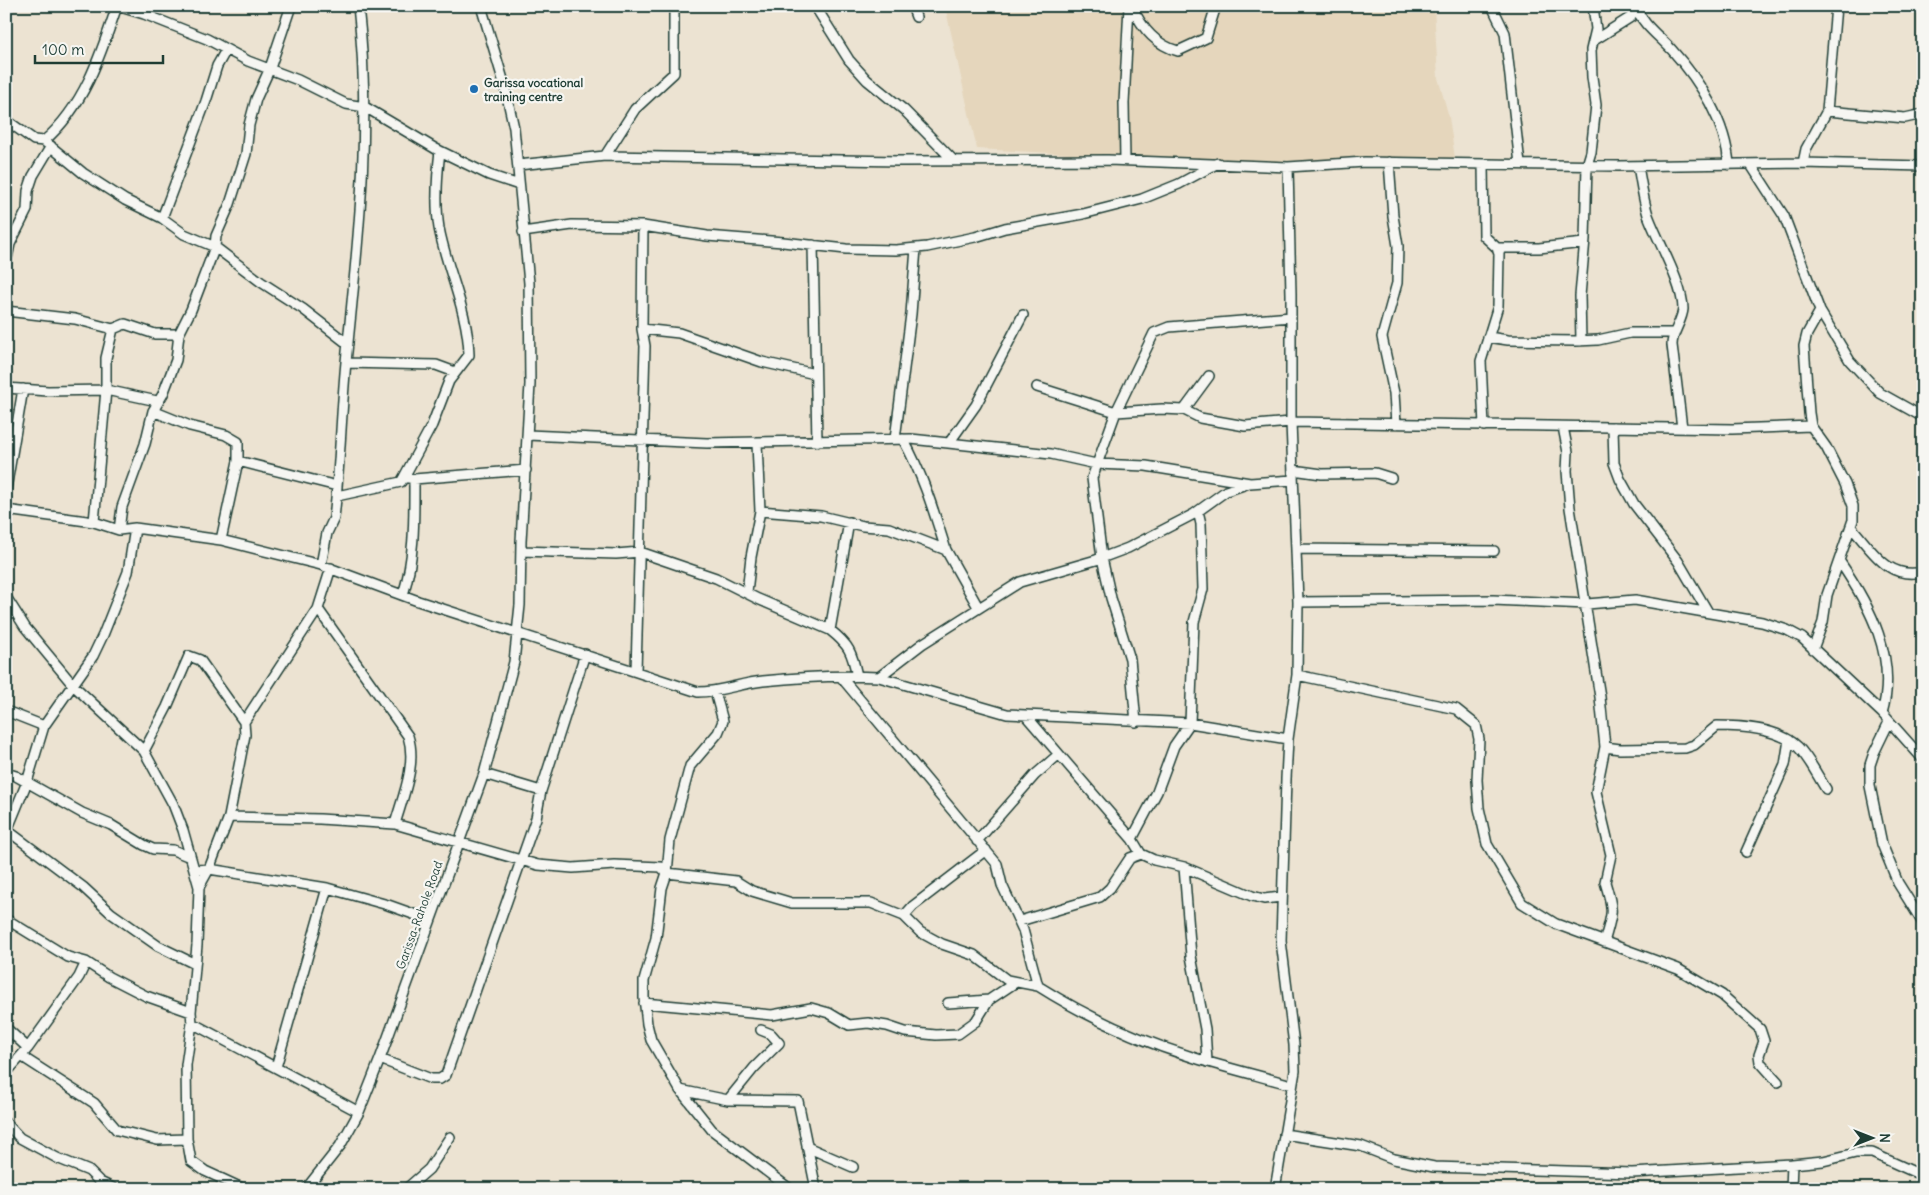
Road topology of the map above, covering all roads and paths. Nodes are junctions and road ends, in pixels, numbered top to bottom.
1 (117, 6) edge
2 (291, 6) edge
3 (358, 6) edge
4 (481, 6) edge
5 (674, 6) edge
6 (815, 6) edge
7 (912, 6) edge
8 (1131, 6) edge
9 (1216, 6) edge
10 (1492, 6) edge
11 (1593, 6) edge
12 (1836, 6) edge
13 (1635, 7) edge
14 (916, 17) dead end
15 (1593, 41) junction
16 (226, 50) junction
17 (270, 68) junction
18 (365, 107) junction
19 (1827, 111) junction
20 (1923, 114) edge
21 (6, 120) edge
22 (47, 144) junction
23 (440, 151) junction
24 (605, 156) junction
25 (953, 160) junction
26 (1125, 160) junction
27 (1389, 162) junction
28 (1218, 163) junction
29 (1802, 163) junction
30 (1483, 164) junction
31 (1520, 164) junction
32 (518, 165) junction
33 (1587, 165) junction
34 (1729, 165) junction
35 (1751, 165) junction
36 (1638, 166) junction
37 (1923, 166) edge
38 (1288, 167) junction
39 (519, 185) junction
40 (162, 218) junction
41 (643, 226) junction
42 (523, 232) junction
43 (8, 242) edge
44 (1584, 243) junction
45 (813, 245) junction
46 (215, 246) junction
47 (916, 248) junction
48 (1497, 248) junction
49 (6, 263) edge
50 (6, 311) edge
51 (1820, 311) junction
52 (1023, 315) dead end
53 (1291, 318) junction
54 (113, 329) junction
55 (642, 329) junction
56 (1673, 333) junction
57 (179, 334) junction
58 (1488, 336) junction
59 (1581, 341) junction
60 (348, 344) junction
61 (346, 363) junction
62 (455, 372) junction
63 (815, 374) junction
64 (1209, 376) dead end
65 (1037, 387) dead end
66 (6, 388) edge
67 (23, 389) junction
68 (106, 390) junction
69 (157, 401) junction
70 (1184, 410) junction
71 (153, 411) junction
72 (1116, 412) junction
73 (1923, 417) edge
74 (1291, 422) junction
75 (1396, 424) junction
76 (1484, 426) junction
77 (1811, 426) junction
78 (1564, 427) junction
79 (1613, 427) junction
80 (1682, 428) junction
81 (528, 435) junction
82 (641, 439) junction
83 (899, 440) junction
84 (817, 442) junction
85 (757, 443) junction
86 (950, 443) junction
87 (238, 461) junction
88 (1096, 464) junction
89 (526, 470) junction
90 (1293, 470) junction
91 (404, 477) junction
92 (1391, 478) dead end
93 (414, 479) junction
94 (1293, 480) junction
95 (1250, 483) junction
96 (337, 486) junction
97 (6, 489) edge
98 (337, 496) junction
99 (6, 510) edge
100 (760, 511) junction
101 (1198, 511) junction
102 (94, 522) junction
103 (849, 522) junction
104 (1851, 527) junction
105 (135, 528) junction
106 (118, 530) junction
107 (221, 540) junction
108 (1296, 549) junction
109 (946, 550) junction
110 (521, 551) junction
111 (1494, 551) dead end
112 (640, 552) junction
113 (1102, 558) junction
114 (1840, 562) junction
115 (321, 565) junction
116 (331, 568) junction
117 (1923, 572) edge
118 (747, 592) junction
119 (403, 595) junction
120 (6, 597) edge
121 (1298, 602) junction
122 (1587, 604) junction
123 (978, 607) junction
124 (318, 609) junction
125 (1708, 612) junction
126 (830, 630) junction
127 (518, 633) junction
128 (1813, 649) junction
129 (585, 654) junction
130 (636, 671) junction
131 (1298, 675) junction
132 (857, 676) junction
133 (840, 677) junction
134 (879, 677) junction
135 (73, 685) junction
136 (715, 692) junction
137 (6, 711) edge
138 (1882, 713) junction
139 (1027, 717) junction
140 (244, 722) junction
141 (1136, 722) junction
142 (1889, 722) junction
143 (1190, 723) junction
144 (44, 726) junction
145 (1288, 739) junction
146 (1789, 740) junction
147 (1604, 747) junction
148 (144, 751) junction
149 (1058, 755) junction
150 (1923, 759) edge
151 (6, 773) edge
152 (484, 774) junction
153 (27, 782) junction
154 (1826, 789) dead end
155 (542, 792) junction
156 (229, 817) junction
157 (395, 824) junction
158 (7, 831) edge
159 (1132, 839) junction
160 (459, 841) junction
161 (977, 841) junction
162 (986, 850) junction
163 (1746, 852) dead end
164 (1141, 854) junction
165 (190, 857) junction
166 (520, 860) junction
167 (1184, 867) junction
168 (195, 870) junction
169 (209, 870) junction
170 (667, 873) junction
171 (199, 887) junction
172 (327, 888) junction
173 (1281, 897) junction
174 (904, 916) junction
175 (6, 919) edge
176 (430, 920) junction
177 (1020, 921) junction
178 (1923, 923) edge
179 (1604, 942) junction
180 (86, 962) junction
181 (195, 964) junction
182 (1016, 982) junction
183 (1038, 986) junction
184 (989, 1000) junction
185 (644, 1003) junction
186 (948, 1003) dead end
187 (191, 1012) junction
188 (192, 1023) junction
189 (6, 1028) edge
190 (761, 1030) dead end
191 (28, 1048) junction
192 (21, 1056) junction
193 (380, 1059) junction
194 (1207, 1062) junction
195 (276, 1067) junction
196 (6, 1073) edge
197 (1778, 1082) dead end
198 (1292, 1085) junction
199 (680, 1090) junction
200 (728, 1100) junction
201 (359, 1112) junction
202 (6, 1123) edge
203 (1284, 1134) junction
204 (450, 1136) dead end
205 (187, 1139) junction
206 (807, 1147) junction
207 (1792, 1164) junction
208 (853, 1167) dead end
209 (1923, 1176) edge
210 (115, 1189) edge
211 (244, 1189) edge
212 (306, 1189) edge
213 (406, 1189) edge
214 (790, 1189) edge
215 (816, 1189) edge
216 (1275, 1189) edge
217 (1791, 1189) edge

1 - 16 street
1 - 22 street
2 - 17 street
3 - 18 street
4 - 32 street, Garissa-Rahole Road
5 - 24 street
6 - 25 street
7 - 14 street
8 - 9 street
8 - 26 street
10 - 31 street
11 - 15 street
12 - 19 street
13 - 15 street
13 - 34 street
15 - 33 street
16 - 17 street
16 - 40 street
17 - 18 street
17 - 46 street
18 - 23 street
18 - 60 street
19 - 20 street
19 - 29 street
21 - 22 street
22 - 40 street
22 - 43 street
23 - 39 street
23 - 62 street
24 - 25 street
24 - 32 street
25 - 26 street
26 - 28 street
27 - 30 street
27 - 38 street
27 - 75 street
28 - 38 street
28 - 47 street
29 - 35 street
29 - 37 street
30 - 31 street
30 - 48 street
31 - 33 street
32 - 39 street, Garissa-Rahole Road
33 - 36 street
33 - 44 street
34 - 35 street
34 - 36 street
35 - 51 street
36 - 56 street
38 - 53 street
39 - 42 street, Garissa-Rahole Road
40 - 46 street
41 - 42 street
41 - 45 street
41 - 55 street
42 - 81 street, Garissa-Rahole Road
43 - 49 street
44 - 48 street
44 - 59 street
45 - 47 street
45 - 63 street
46 - 57 street
46 - 60 street
47 - 83 street
48 - 58 street
50 - 54 street
51 - 73 street
51 - 77 street
52 - 86 street
53 - 72 street
53 - 74 street
54 - 57 street
54 - 68 street
55 - 63 street
55 - 82 street
56 - 59 street
56 - 80 street
57 - 69 street
58 - 59 street
58 - 76 street
60 - 61 street
61 - 62 street
61 - 96 street
62 - 91 street
63 - 84 street
64 - 70 street
65 - 72 street
66 - 67 street
67 - 68 street
67 - 97 street
68 - 69 street
68 - 102 street
69 - 71 street
70 - 72 street
70 - 74 street
71 - 87 street
71 - 106 street
72 - 88 street
74 - 75 street
74 - 90 street
75 - 76 street
76 - 78 street
77 - 80 street
77 - 104 street
78 - 79 street
78 - 122 street
79 - 80 street
79 - 125 street
81 - 82 street
81 - 89 street, Garissa-Rahole Road
82 - 85 street
82 - 112 street
83 - 84 street
83 - 86 street
83 - 109 street
84 - 85 street
85 - 100 street
86 - 88 street
87 - 96 street
87 - 107 street
88 - 95 street
88 - 113 street
89 - 93 street
89 - 110 street, Garissa-Rahole Road
90 - 92 street
90 - 94 street
91 - 93 street
91 - 98 street
93 - 119 street
94 - 95 street
94 - 108 street
95 - 101 street
96 - 98 street
98 - 115 street
99 - 102 street
100 - 103 street
100 - 118 street
101 - 113 street
101 - 143 street
102 - 106 street
103 - 109 street
103 - 126 street
104 - 114 street
104 - 117 street
105 - 106 street
105 - 107 street
105 - 135 street
107 - 115 street
108 - 111 street
108 - 121 street
109 - 123 street
110 - 112 street
110 - 127 street, Garissa-Rahole Road
112 - 118 street
112 - 130 street
113 - 123 street
113 - 141 street
114 - 128 street
114 - 138 street
115 - 116 street
116 - 119 street
116 - 124 street
118 - 126 street
119 - 127 street
120 - 135 street
121 - 122 street
121 - 131 street
122 - 125 street
122 - 147 street
123 - 134 street
124 - 140 street
124 - 157 street
125 - 128 street
126 - 132 street
127 - 129 street
127 - 152 street, Garissa-Rahole Road
128 - 138 street
129 - 130 street
129 - 155 street
130 - 136 street
131 - 145 street
131 - 179 street
132 - 133 street
132 - 134 street
133 - 136 street
133 - 161 street
134 - 139 street
135 - 144 street
135 - 148 street
136 - 170 street
137 - 144 street
138 - 142 street
139 - 141 street
139 - 149 street
140 - 148 street
140 - 156 street
141 - 143 street
142 - 150 street
142 - 178 street
143 - 145 street
143 - 159 street
144 - 153 street
145 - 173 street
146 - 147 street
146 - 154 street
146 - 163 street
147 - 179 street
148 - 165 street
149 - 159 street
149 - 161 street
151 - 153 street
152 - 155 street
152 - 160 street, Garissa-Rahole Road
153 - 158 street
153 - 165 street
155 - 166 street
156 - 157 street
156 - 169 street
157 - 160 street
158 - 181 street
159 - 164 street
160 - 166 street
160 - 176 street, Garissa-Rahole Road
161 - 162 street
162 - 174 street
162 - 177 street
164 - 167 street
164 - 177 street
165 - 168 street
166 - 170 street
166 - 193 street
167 - 173 street
167 - 194 street
168 - 169 street
168 - 171 street
169 - 171 street
169 - 172 street
170 - 174 street
170 - 185 street
171 - 181 street
172 - 176 street
172 - 195 street
173 - 198 street
174 - 182 street
175 - 180 street
176 - 193 street, Garissa-Rahole Road
177 - 183 street
179 - 197 street
180 - 187 street
180 - 191 street
181 - 187 street
182 - 183 street
182 - 184 street
183 - 194 street
184 - 185 street
184 - 186 street
185 - 199 street
187 - 188 street
188 - 195 street
188 - 205 street
189 - 191 street
190 - 200 street
191 - 192 street
192 - 196 street
192 - 205 street
193 - 201 street, Garissa-Rahole Road
194 - 198 street
195 - 201 street
198 - 203 street
199 - 200 street
199 - 214 street
200 - 206 street
201 - 212 street, Garissa-Rahole Road
202 - 210 street
203 - 207 street
203 - 216 street
204 - 213 street
205 - 211 street
206 - 208 street
206 - 215 street
207 - 209 street
207 - 217 street

